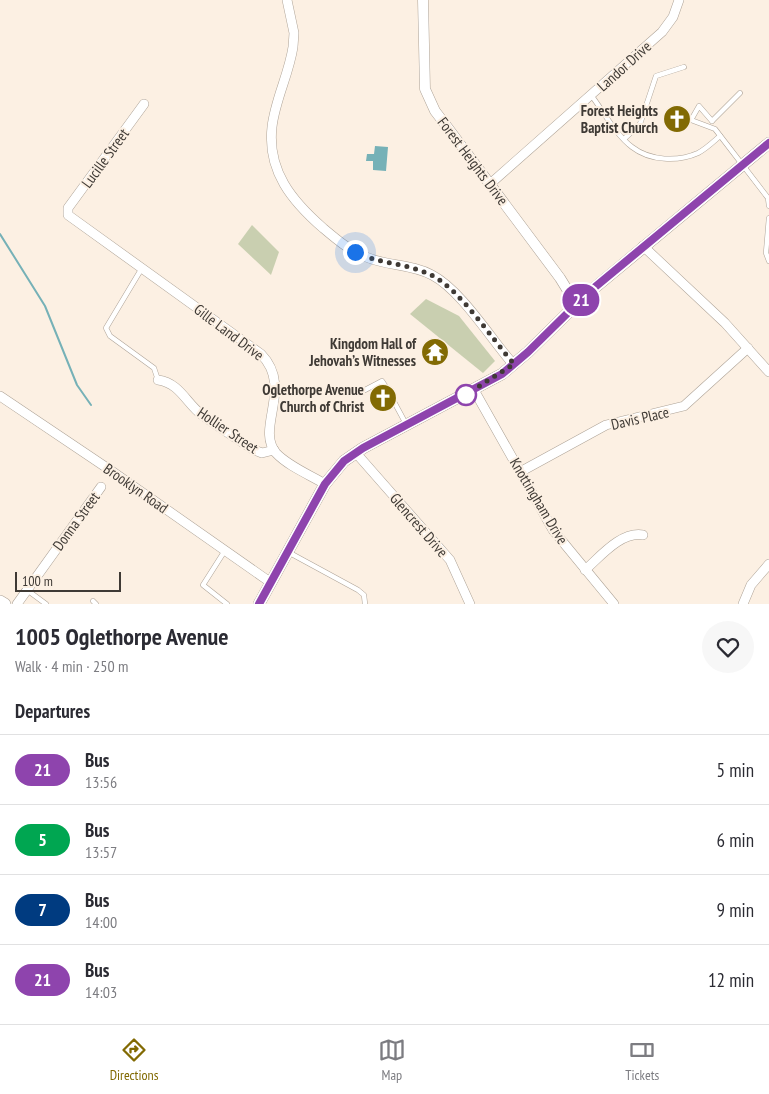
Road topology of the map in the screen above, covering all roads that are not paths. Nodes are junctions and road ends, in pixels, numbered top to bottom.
1 (287, 0) edge
2 (423, 0) edge
3 (679, 0) edge
4 (684, 66) dead end
5 (740, 93) dead end
6 (591, 95) junction
7 (144, 104) dead end
8 (712, 121) junction
9 (709, 127) junction
10 (720, 136) junction
11 (624, 139) junction
12 (769, 142) edge
13 (742, 164) junction
14 (490, 184) junction
15 (769, 206) edge
16 (68, 213) joint
17 (769, 218) edge
18 (768, 233) edge
19 (642, 246) junction
20 (769, 261) edge
21 (142, 268) junction
22 (576, 304) junction
23 (748, 348) junction
24 (514, 364) junction
25 (769, 372) edge
26 (158, 380) joint
27 (474, 390) junction
28 (362, 391) dead end
29 (0, 396) edge
30 (407, 426) junction
31 (274, 450) junction
32 (356, 453) junction
33 (520, 472) junction
34 (325, 484) junction
35 (101, 487) dead end
36 (643, 535) dead end
37 (224, 552) junction
38 (287, 552) junction
39 (769, 564) edge
40 (585, 570) junction
41 (270, 582) junction
42 (27, 590) junction
43 (0, 601) edge
44 (5, 604) edge
45 (17, 604) edge
46 (46, 604) edge
47 (227, 604) edge
48 (259, 604) edge
49 (365, 604) edge
50 (470, 604) edge
51 (614, 604) edge
52 (743, 604) edge

1 - 24 street
2 - 14 street, Forest Heights Drive
3 - 6 street, Landor Drive
4 - 11 lane
5 - 8 lane
6 - 11 lane
6 - 14 street, Landor Drive
7 - 16 street, Lucille Street
8 - 9 lane
8 - 9 lane
9 - 10 lane
10 - 11 lane
10 - 13 lane
12 - 13 main road
13 - 15 lane
13 - 19 main road
14 - 22 street, Forest Heights Drive
16 - 21 street, Gille Land Drive
17 - 18 lane
18 - 20 lane
19 - 22 main road
19 - 23 street
21 - 26 lane, Hollier Street
21 - 31 street, Gille Land Drive
22 - 24 main road
23 - 25 street
23 - 33 street, Davis Place
24 - 27 main road
26 - 31 street, Hollier Street
27 - 30 main road
27 - 33 street, Knottingham Drive
28 - 30 lane
29 - 37 street, Brooklyn Road
30 - 32 main road
31 - 34 street
32 - 34 main road
32 - 50 street, Glencrest Drive
33 - 40 street, Knottingham Drive
34 - 38 main road
35 - 42 street, Donna Street
36 - 40 street
37 - 41 street, Brooklyn Road
37 - 47 lane
38 - 41 main road
38 - 49 lane
39 - 52 street
40 - 51 street, Knottingham Drive
41 - 48 main road
42 - 45 street, Donna Street
42 - 46 lane
43 - 44 main road

